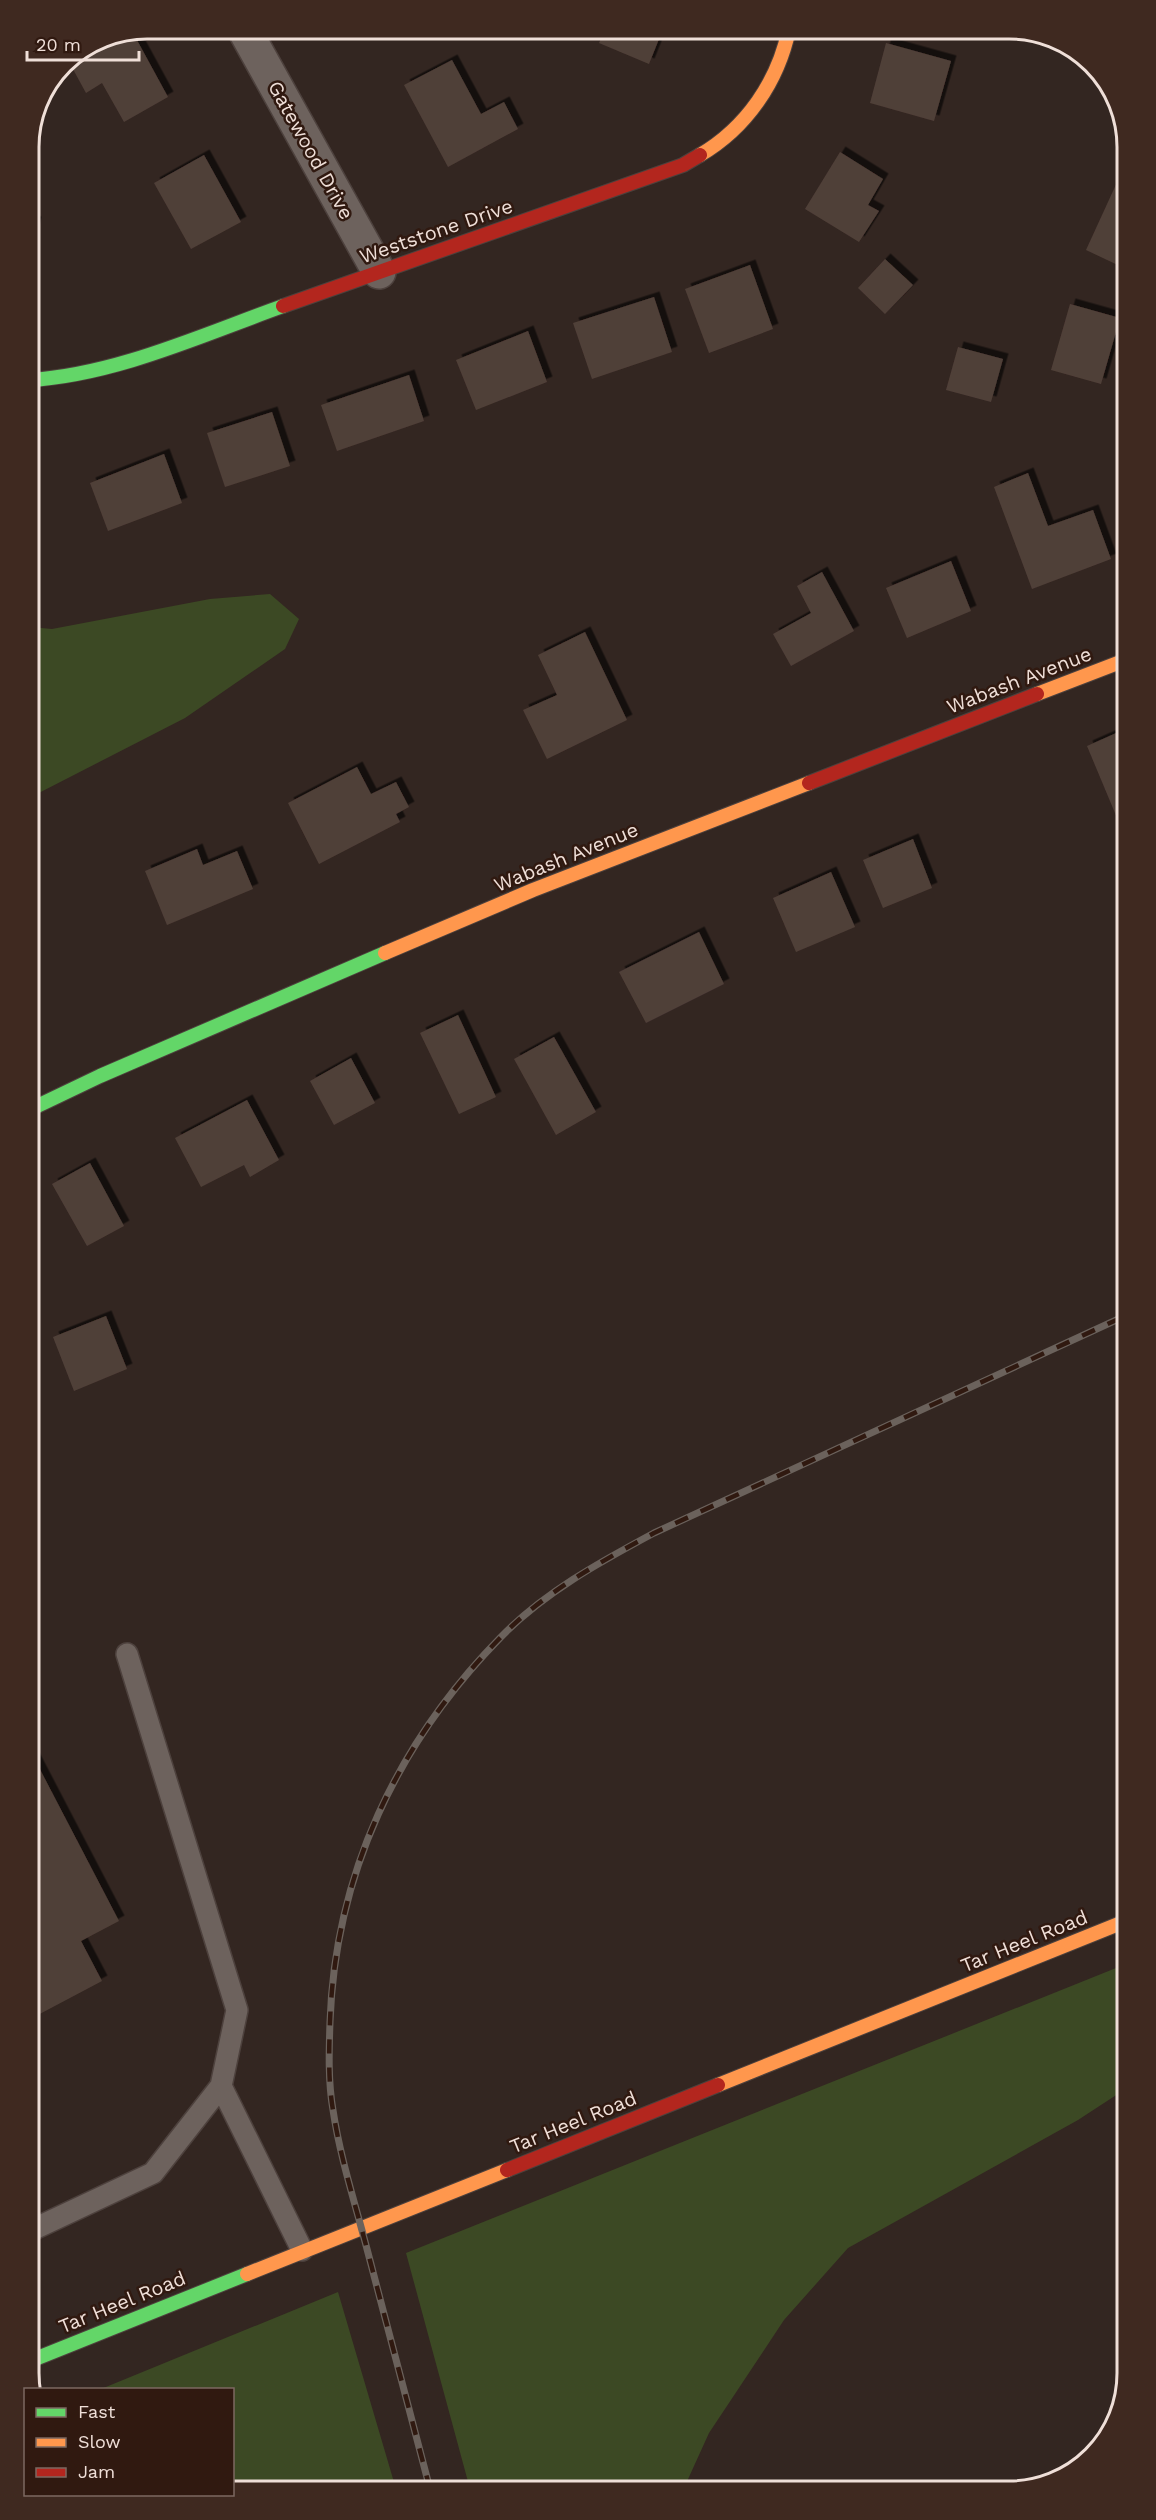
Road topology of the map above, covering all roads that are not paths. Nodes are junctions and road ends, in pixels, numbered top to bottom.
1 (250, 39) edge
2 (785, 39) edge
3 (379, 272) junction
4 (39, 379) edge
5 (1117, 663) edge
6 (39, 1105) edge
7 (127, 1654) dead end
8 (1117, 1925) edge
9 (220, 2086) junction
10 (39, 2227) edge
11 (302, 2250) junction
12 (39, 2357) edge

1 - 3 street, Gatewood Drive
2 - 3 street, Weststone Drive
3 - 4 street, Weststone Drive
5 - 6 street, Wabash Avenue
7 - 9 lane
8 - 11 street, Tar Heel Road
9 - 10 lane
9 - 11 lane
11 - 12 street, Tar Heel Road

